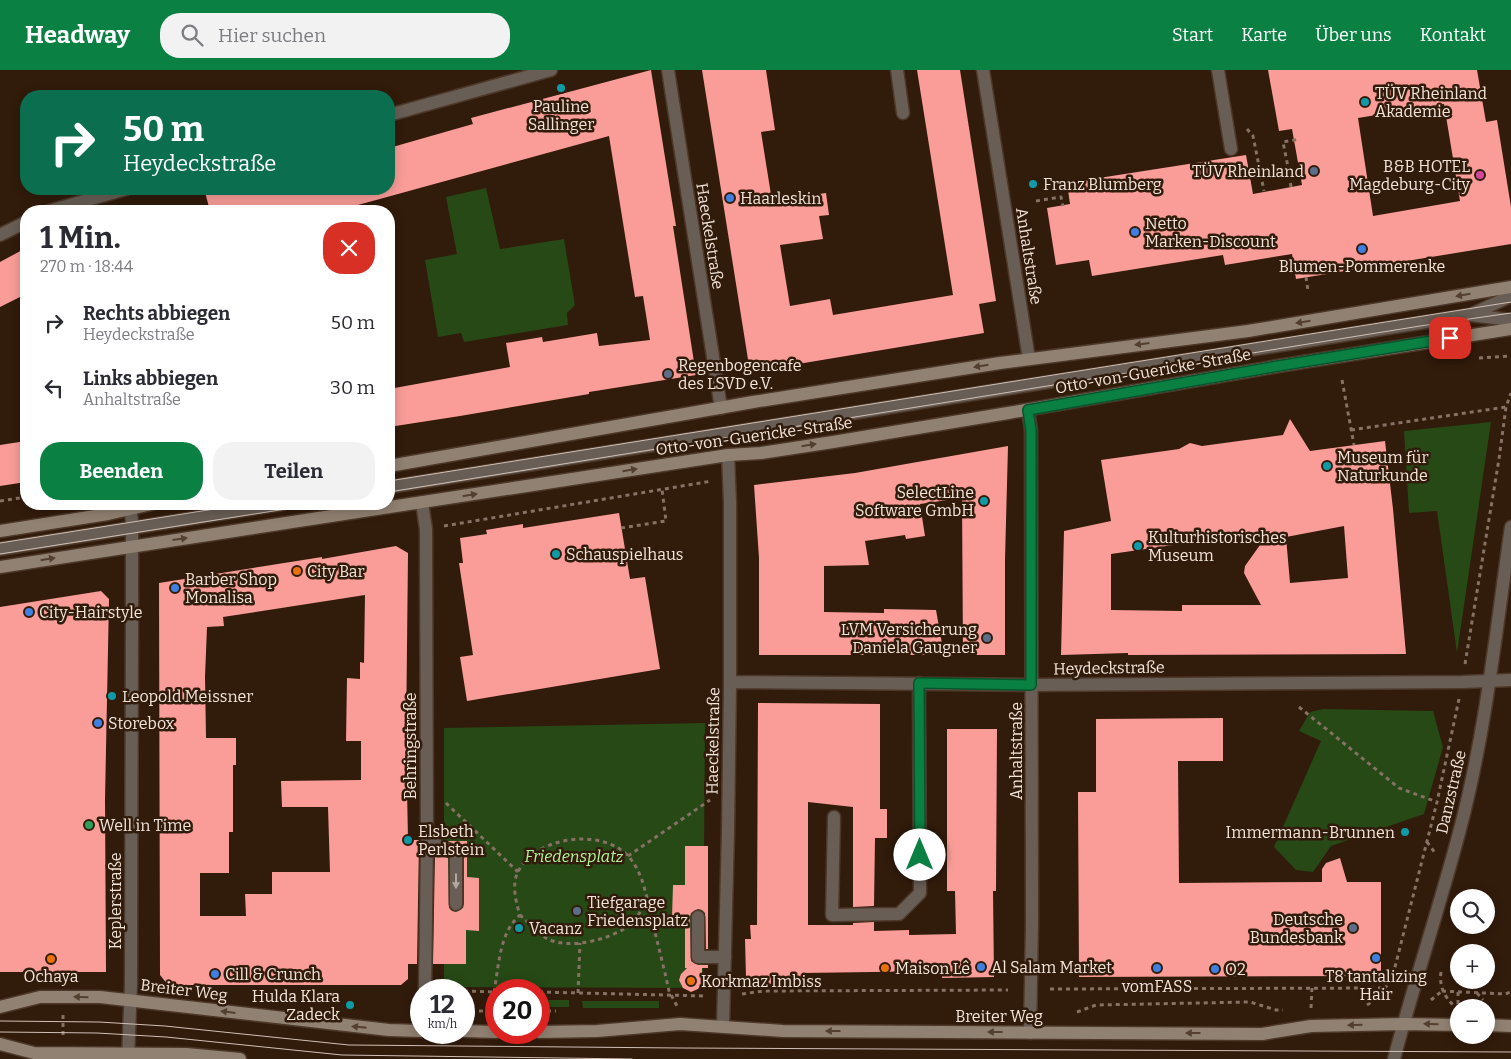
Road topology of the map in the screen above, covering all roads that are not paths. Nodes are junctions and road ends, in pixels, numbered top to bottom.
1 (551, 70) edge
2 (668, 70) edge
3 (897, 70) edge
4 (983, 70) edge
5 (1218, 70) edge
6 (395, 113) edge
7 (904, 113) dead end
8 (1231, 149) dead end
9 (111, 195) edge
10 (86, 205) edge
11 (20, 225) edge
12 (0, 236) edge
13 (1511, 287) edge
14 (1511, 296) edge
15 (1470, 314) junction
16 (1511, 320) edge
17 (1511, 329) edge
18 (1029, 359) junction
19 (721, 408) junction
20 (1028, 410) junction
21 (728, 455) junction
22 (395, 465) edge
23 (395, 486) edge
24 (422, 503) junction
25 (395, 507) edge
26 (119, 510) edge
27 (130, 510) edge
28 (244, 510) edge
29 (375, 510) edge
30 (1511, 527) edge
31 (131, 528) junction
32 (0, 531) edge
33 (132, 546) junction
34 (0, 549) edge
35 (0, 567) edge
36 (1489, 680) junction
37 (1511, 680) edge
38 (730, 682) junction
39 (919, 683) junction
40 (1031, 685) junction
41 (834, 817) dead end
42 (427, 841) junction
43 (456, 904) dead end
44 (698, 917) dead end
45 (726, 957) junction
46 (425, 979) edge
47 (130, 1000) junction
48 (0, 1007) edge
49 (1404, 1024) junction
50 (1450, 1025) edge
51 (1495, 1025) edge
52 (723, 1026) junction
53 (1511, 1026) edge
54 (410, 1031) edge
55 (550, 1032) edge
56 (1030, 1033) junction
57 (0, 1044) edge
58 (128, 1056) edge
59 (240, 1059) edge
60 (1394, 1059) edge

1 - 6 street
2 - 19 street, Haeckelstraße
3 - 7 street
4 - 18 street, Anhaltstraße
5 - 8 street
9 - 10 street
11 - 12 street
13 -> 18 street, Otto-von-Guericke-Straße
14 - 15 street
15 - 16 street
15 - 23 street
17 - 20 street, Otto-von-Guericke-Straße
18 -> 19 street, Otto-von-Guericke-Straße
19 - 22 street, Otto-von-Guericke-Straße
21 -> 20 street, Otto-von-Guericke-Straße
20 - 40 street, Anhaltstraße
24 -> 21 street, Otto-von-Guericke-Straße
21 - 38 street, Haeckelstraße
25 -> 24 street, Otto-von-Guericke-Straße
24 - 42 street, Behringstraße
26 - 32 street
27 - 31 street, Keplerstraße
28 - 31 street
33 -> 29 street, Otto-von-Guericke-Straße
30 - 36 street, Danzstraße
31 - 33 street, Keplerstraße
31 - 34 street
35 -> 33 street, Otto-von-Guericke-Straße
33 - 47 street, Keplerstraße
36 - 37 street, Heydeckstraße
36 - 40 street, Heydeckstraße
36 - 49 street, Danzstraße
38 - 39 street, Heydeckstraße
38 - 45 street, Haeckelstraße
39 - 40 street, Heydeckstraße
39 - 41 street
40 - 56 street, Anhaltstraße
42 -> 43 street
42 - 46 street, Behringstraße
44 - 45 street
45 - 52 street, Haeckelstraße
47 -> 48 street, Breiter Weg
54 -> 47 street, Breiter Weg
47 - 58 street, Keplerstraße
50 -> 49 street, Breiter Weg
49 -> 56 street, Breiter Weg
49 - 60 street, Danzstraße
51 - 53 street
52 - 55 street, Breiter Weg
56 -> 52 street, Breiter Weg
57 - 58 street
58 - 59 street

